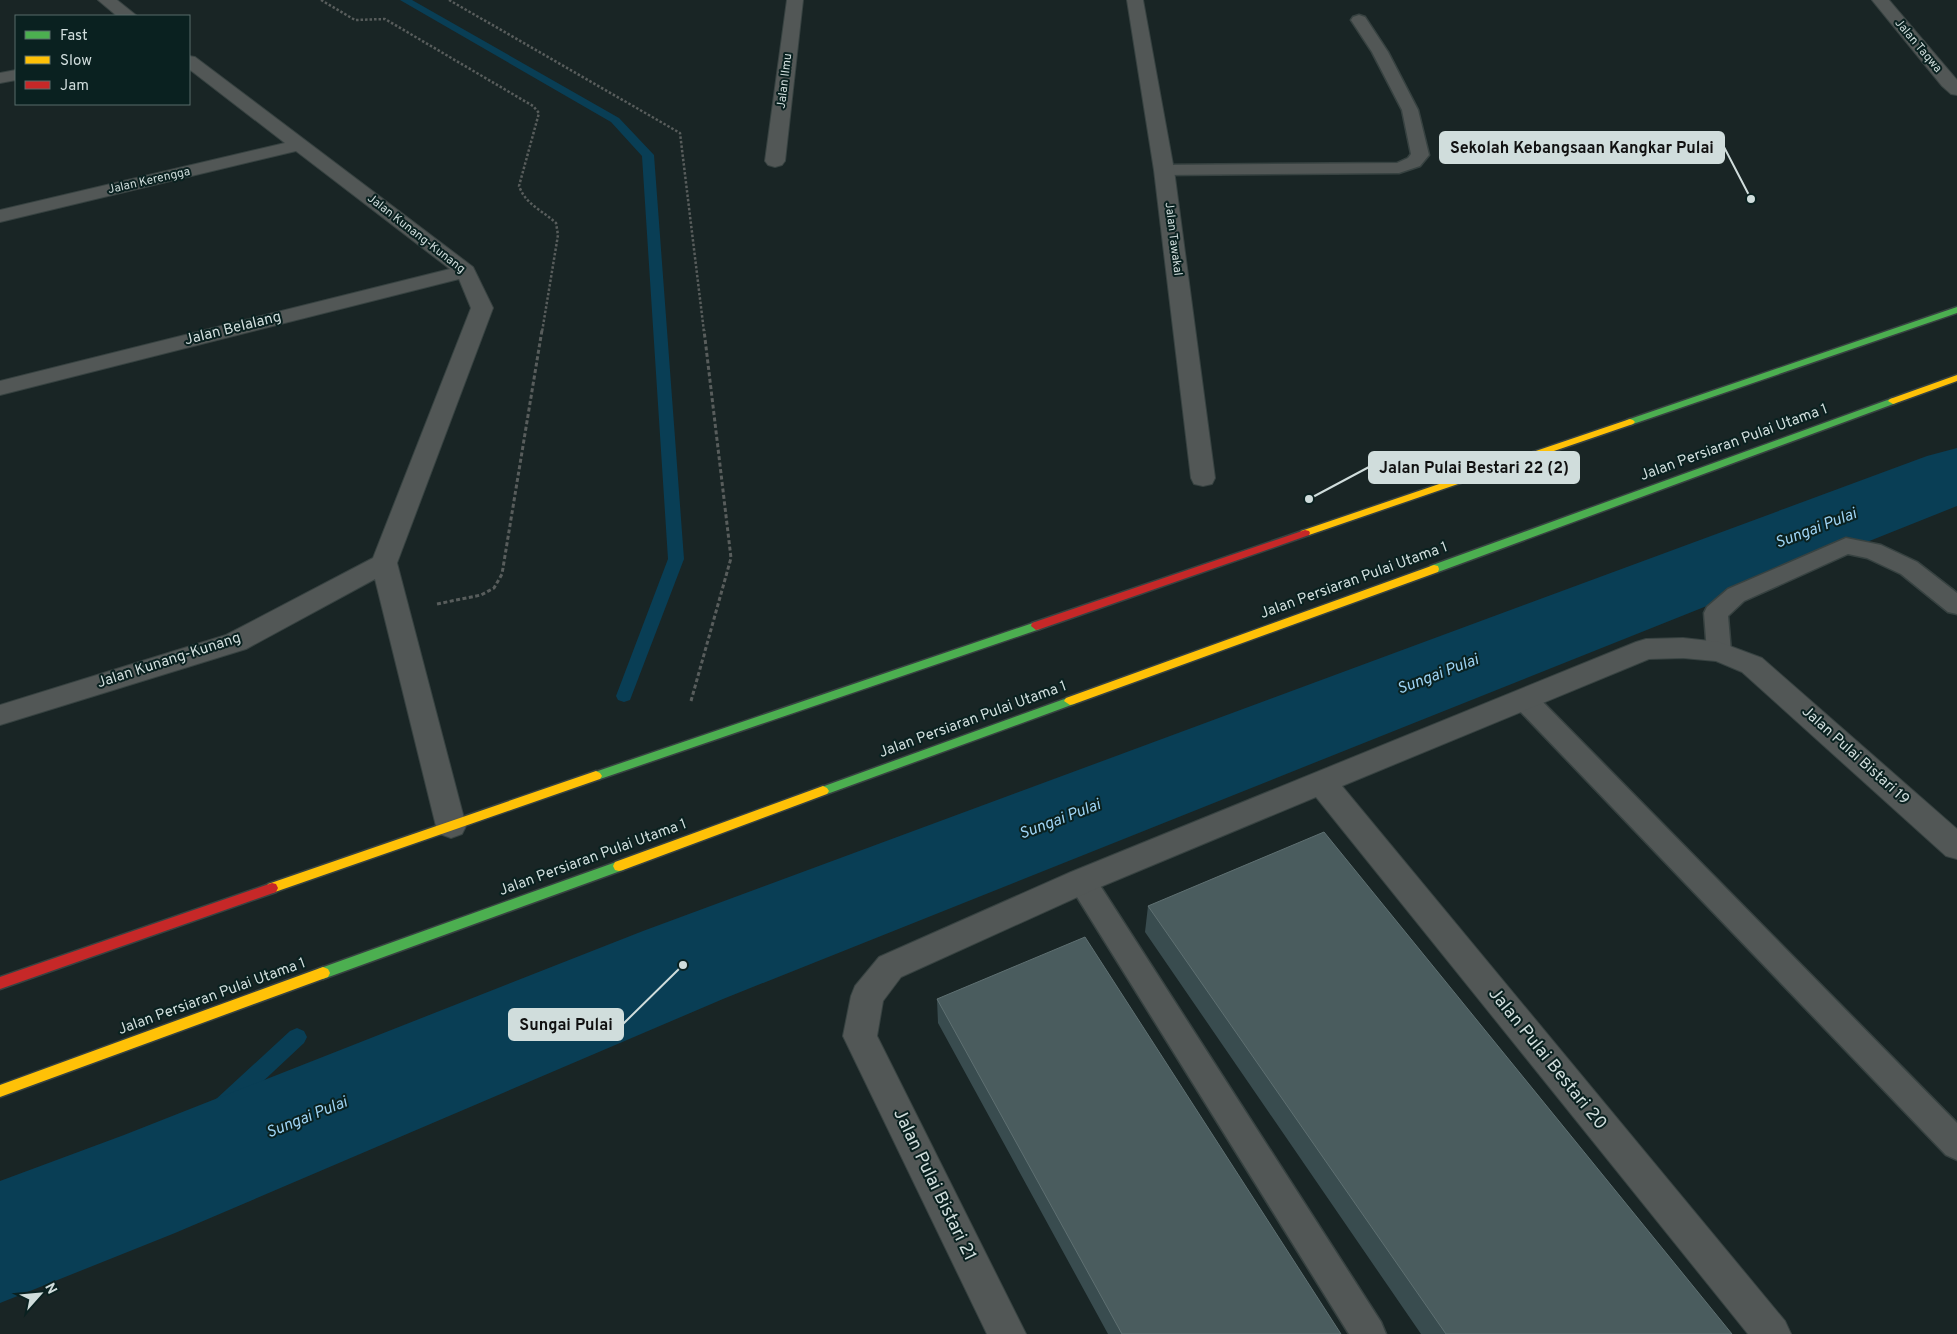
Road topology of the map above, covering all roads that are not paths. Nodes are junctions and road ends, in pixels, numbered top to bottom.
1 (106, 0) edge
2 (795, 0) edge
3 (1135, 0) edge
4 (1880, 0) edge
5 (127, 15) edge
6 (1359, 20) dead end
7 (1930, 61) junction
8 (190, 63) edge
9 (1957, 65) edge
10 (15, 75) edge
11 (0, 78) edge
12 (1957, 90) edge
13 (299, 145) junction
14 (774, 161) dead end
15 (1164, 170) junction
16 (0, 216) edge
17 (466, 271) junction
18 (1957, 310) edge
19 (1957, 378) edge
20 (0, 388) edge
21 (1203, 478) dead end
22 (384, 563) junction
23 (1957, 606) edge
24 (1719, 652) junction
25 (1525, 700) junction
26 (0, 715) edge
27 (1322, 783) junction
28 (451, 826) junction
29 (1957, 847) edge
30 (1082, 881) junction
31 (0, 983) edge
32 (0, 1091) edge
33 (1957, 1145) edge
34 (1007, 1334) edge
35 (1369, 1334) edge
36 (1772, 1334) edge

1 - 5 street
2 - 14 street, Jalan Ilmu
3 - 15 street, Jalan Tawakal
4 - 7 street, Jalan Taqwa
6 - 15 lane
7 - 9 street
7 - 12 street, Jalan Taqwa
8 - 13 street, Jalan Kunang-Kunang
10 - 11 street
13 - 16 street, Jalan Kerengga
13 - 17 street, Jalan Kunang-Kunang
15 - 21 street, Jalan Tawakal
17 - 20 street, Jalan Belalang
17 - 22 street, Jalan Kunang-Kunang
18 - 28 main road
19 - 32 main road, Jalan Persiaran Pulai Utama 1
22 - 26 street, Jalan Kunang-Kunang
22 - 28 street
23 - 24 lane
24 - 25 street
24 - 29 street, Jalan Pulai Bistari 19
25 - 27 street
25 - 33 lane
27 - 30 street
27 - 36 street, Jalan Pulai Bestari 20
28 - 31 main road
30 - 34 street, Jalan Pulai Bistari 21
30 - 35 lane

